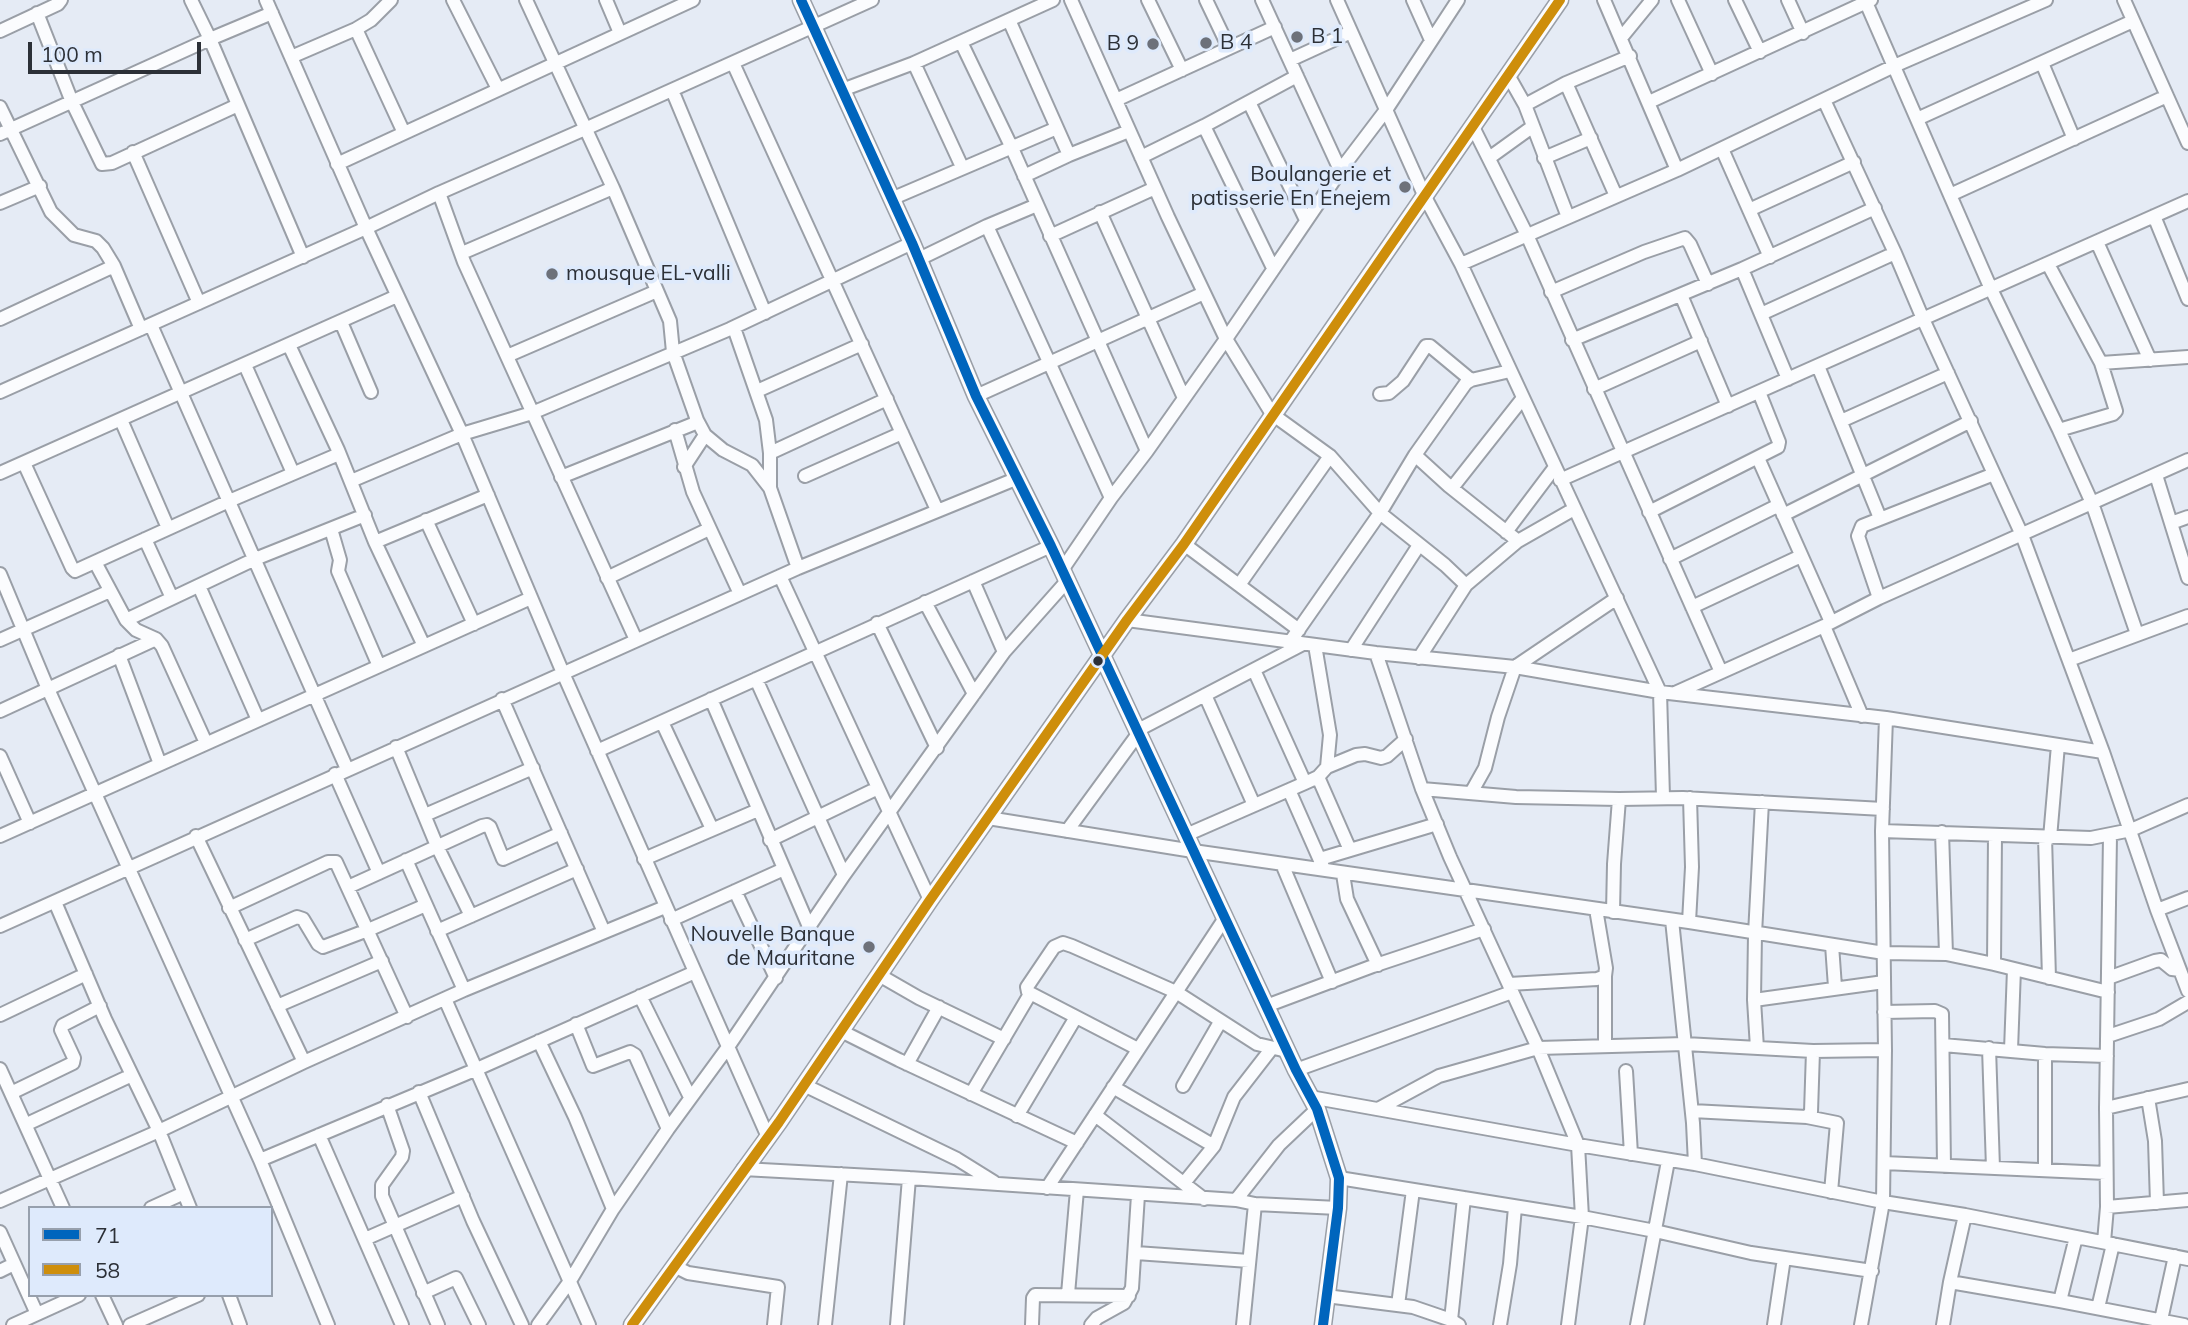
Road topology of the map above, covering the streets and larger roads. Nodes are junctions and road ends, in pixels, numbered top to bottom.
1 (61, 0) edge
2 (191, 0) edge
3 (266, 0) edge
4 (391, 0) edge
5 (453, 0) edge
6 (526, 0) edge
7 (606, 0) edge
8 (693, 0) edge
9 (802, 0) edge
10 (872, 0) edge
11 (1053, 0) edge
12 (1071, 0) edge
13 (1148, 0) edge
14 (1206, 0) edge
15 (1262, 0) edge
16 (1337, 0) edge
17 (1413, 0) edge
18 (1458, 0) edge
19 (1560, 0) edge
20 (1604, 0) edge
21 (1652, 0) edge
22 (1678, 0) edge
23 (1735, 0) edge
24 (1788, 0) edge
25 (2046, 0) edge
26 (2124, 0) edge
27 (1868, 1) edge
28 (670, 5) edge
29 (37, 13) junction
30 (272, 13) junction
31 (1009, 20) junction
32 (2133, 21) junction
33 (813, 26) junction
34 (1275, 27) junction
35 (356, 29) junction
36 (0, 31) edge
37 (1351, 32) junction
38 (620, 33) junction
39 (1803, 33) junction
40 (1621, 38) junction
41 (210, 39) junction
42 (1431, 40) junction
43 (961, 42) junction
44 (1229, 48) junction
45 (1760, 52) junction
46 (1630, 56) junction
47 (291, 57) junction
48 (1290, 60) junction
49 (555, 63) junction
50 (733, 63) junction
51 (914, 63) junction
52 (2042, 63) junction
53 (1894, 66) junction
54 (1182, 69) junction
55 (1712, 74) junction
56 (1508, 75) junction
57 (1297, 76) junction
58 (1566, 83) junction
59 (498, 89) junction
60 (672, 90) junction
61 (842, 90) junction
62 (2167, 96) junction
63 (1116, 100) junction
64 (1824, 100) junction
65 (72, 102) junction
66 (1250, 102) junction
67 (1649, 102) junction
68 (238, 105) junction
69 (1525, 105) junction
70 (0, 107) edge
71 (1386, 110) junction
72 (1917, 119) junction
73 (1204, 126) junction
74 (1473, 127) junction
75 (1532, 127) junction
76 (1057, 128) junction
77 (585, 130) junction
78 (1129, 131) junction
79 (5, 132) edge
80 (404, 133) junction
81 (1591, 138) junction
82 (2074, 139) junction
83 (2188, 143) edge
84 (1011, 146) junction
85 (1722, 149) junction
86 (133, 152) junction
87 (1069, 155) junction
88 (1141, 157) junction
89 (1489, 158) junction
90 (1544, 158) junction
91 (1854, 162) junction
92 (337, 163) junction
93 (962, 167) junction
94 (1340, 170) junction
95 (1677, 170) junction
96 (1024, 176) junction
97 (40, 186) junction
98 (612, 188) junction
99 (1155, 188) junction
100 (439, 193) junction
101 (1950, 195) junction
102 (1616, 196) junction
103 (1425, 197) junction
104 (891, 199) junction
105 (2188, 201) edge
106 (0, 203) edge
107 (1037, 205) junction
108 (1875, 208) junction
109 (1749, 210) junction
110 (1100, 212) junction
111 (2154, 216) junction
112 (1568, 217) junction
113 (1306, 220) junction
114 (986, 226) junction
115 (366, 228) junction
116 (1527, 235) junction
117 (1050, 236) junction
118 (2097, 242) junction
119 (912, 243) junction
120 (462, 253) junction
121 (1895, 253) junction
122 (303, 257) junction
123 (1770, 257) junction
124 (919, 259) junction
125 (1461, 264) junction
126 (2048, 264) junction
127 (114, 266) junction
128 (1273, 268) junction
129 (1742, 269) junction
130 (833, 281) junction
131 (1708, 284) junction
132 (1991, 289) junction
133 (657, 291) junction
134 (1552, 292) junction
135 (1204, 293) junction
136 (1681, 295) junction
137 (397, 296) junction
138 (2188, 299) edge
139 (199, 303) junction
140 (765, 313) junction
141 (1761, 314) junction
142 (0, 319) edge
143 (1147, 319) junction
144 (1923, 319) junction
145 (341, 322) junction
146 (146, 327) junction
147 (734, 328) junction
148 (1226, 339) junction
149 (1572, 340) junction
150 (1097, 341) junction
151 (1701, 341) junction
152 (862, 344) junction
153 (289, 345) junction
154 (673, 352) junction
155 (507, 356) junction
156 (2188, 357) edge
157 (2150, 360) junction
158 (1049, 363) junction
159 (2101, 363) junction
160 (244, 365) junction
161 (1818, 366) junction
162 (1510, 371) junction
163 (1948, 373) junction
164 (1788, 379) junction
165 (1471, 380) junction
166 (1594, 389) junction
167 (1, 391) edge
168 (757, 391) junction
169 (371, 392) dead end
170 (1759, 392) junction
171 (181, 393) junction
172 (1380, 394) dead end
173 (976, 396) junction
174 (1184, 398) junction
175 (1523, 398) junction
176 (887, 399) junction
177 (1728, 406) junction
178 (532, 413) junction
179 (1272, 414) junction
180 (121, 420) junction
181 (697, 420) junction
182 (1841, 421) junction
183 (1970, 421) junction
184 (675, 430) junction
185 (2059, 430) junction
186 (902, 433) junction
187 (462, 434) junction
188 (705, 435) junction
189 (1147, 451) junction
190 (770, 453) junction
191 (1623, 453) junction
192 (339, 454) junction
193 (1415, 455) junction
194 (1330, 456) junction
195 (1758, 458) junction
196 (2188, 460) edge
197 (24, 463) junction
198 (684, 467) junction
199 (1555, 467) junction
200 (0, 473) edge
201 (293, 473) junction
202 (1994, 474) junction
203 (2156, 475) junction
204 (805, 476) dead end
205 (1862, 476) junction
206 (561, 477) junction
207 (1017, 478) junction
208 (1560, 480) junction
209 (351, 481) junction
210 (769, 488) junction
211 (1451, 488) junction
212 (488, 495) junction
213 (1111, 498) junction
214 (229, 501) junction
215 (2092, 503) junction
216 (1574, 509) junction
217 (937, 510) junction
218 (1781, 510) junction
219 (1649, 512) junction
220 (1380, 513) junction
221 (365, 515) junction
222 (2188, 517) edge
223 (1880, 518) junction
224 (426, 520) junction
225 (2171, 523) junction
226 (168, 528) junction
227 (331, 528) junction
228 (709, 529) junction
229 (1506, 532) junction
230 (2022, 535) junction
231 (145, 539) junction
232 (1518, 541) junction
233 (375, 542) junction
234 (1184, 544) junction
235 (1419, 545) junction
236 (1051, 546) junction
237 (1801, 556) junction
238 (255, 559) junction
239 (1670, 559) junction
240 (95, 562) junction
241 (798, 568) junction
242 (0, 574) edge
243 (780, 576) junction
244 (1064, 576) junction
245 (607, 578) junction
246 (2188, 578) edge
247 (973, 581) junction
248 (1239, 585) junction
249 (1466, 585) junction
250 (199, 586) junction
251 (110, 591) junction
252 (740, 594) junction
253 (172, 598) junction
254 (531, 598) junction
255 (1617, 598) junction
256 (1879, 598) junction
257 (925, 602) junction
258 (1692, 607) junction
259 (2188, 616) edge
260 (126, 620) junction
261 (1127, 620) junction
262 (877, 623) junction
263 (474, 624) junction
264 (1827, 624) junction
265 (24, 629) junction
266 (1299, 630) junction
267 (2137, 634) junction
268 (156, 639) junction
269 (0, 640) edge
270 (636, 640) junction
271 (1290, 642) junction
272 (1309, 644) junction
273 (424, 646) junction
274 (1351, 650) junction
275 (815, 652) junction
276 (1004, 652) junction
277 (1376, 653) junction
278 (119, 655) junction
279 (1102, 657) junction
280 (1419, 657) junction
281 (2069, 660) junction
282 (379, 666) junction
283 (1515, 667) junction
284 (1254, 670) junction
285 (1721, 672) junction
286 (563, 673) junction
287 (756, 679) junction
288 (48, 689) junction
289 (1660, 692) junction
290 (1674, 694) junction
291 (314, 695) junction
292 (974, 695) junction
293 (1205, 695) junction
294 (502, 699) junction
295 (711, 699) junction
296 (0, 710) edge
297 (1862, 716) junction
298 (1886, 718) junction
299 (258, 720) junction
300 (662, 722) junction
301 (1137, 733) junction
302 (1406, 739) junction
303 (206, 743) junction
304 (2058, 745) junction
305 (396, 747) junction
306 (937, 748) junction
307 (597, 751) junction
308 (2103, 752) junction
309 (0, 756) edge
310 (160, 764) junction
311 (533, 768) junction
312 (341, 772) junction
313 (1322, 772) junction
314 (1304, 783) junction
315 (878, 788) junction
316 (1422, 789) junction
317 (1289, 790) junction
318 (96, 793) junction
319 (1471, 793) junction
320 (1663, 797) junction
321 (1690, 798) junction
322 (1619, 799) junction
323 (1762, 802) junction
324 (1254, 805) junction
325 (2188, 806) edge
326 (1883, 809) junction
327 (758, 810) junction
328 (890, 814) junction
329 (425, 815) junction
330 (819, 817) junction
331 (988, 818) junction
332 (30, 822) junction
333 (1437, 824) junction
334 (712, 829) junction
335 (2131, 830) junction
336 (1068, 831) junction
337 (1882, 831) junction
338 (1942, 832) junction
339 (561, 833) junction
340 (1186, 835) junction
341 (1995, 835) junction
342 (0, 836) edge
343 (196, 836) junction
344 (2110, 836) junction
345 (2047, 838) junction
346 (770, 840) junction
347 (438, 846) junction
348 (1350, 850) junction
349 (1193, 851) junction
350 (644, 859) junction
351 (406, 860) junction
352 (1282, 864) junction
353 (1322, 865) junction
354 (129, 867) junction
355 (577, 869) junction
356 (784, 869) junction
357 (379, 873) junction
358 (1343, 874) junction
359 (845, 875) junction
360 (348, 887) junction
361 (735, 891) junction
362 (1465, 891) junction
363 (2188, 898) edge
364 (930, 900) junction
365 (55, 902) junction
366 (426, 905) junction
367 (665, 907) junction
368 (229, 908) junction
369 (1596, 909) junction
370 (2157, 910) junction
371 (1613, 912) junction
372 (471, 916) junction
373 (1225, 918) junction
374 (671, 920) junction
375 (1672, 920) junction
376 (1689, 922) junction
377 (0, 926) edge
378 (810, 929) junction
379 (1484, 929) junction
380 (368, 930) junction
381 (437, 930) junction
382 (604, 932) junction
383 (1755, 933) junction
384 (245, 940) junction
385 (1832, 945) junction
386 (1884, 953) junction
387 (1946, 954) junction
388 (382, 961) junction
389 (1994, 964) junction
390 (1378, 965) junction
391 (2014, 969) junction
392 (2180, 970) junction
393 (695, 972) junction
394 (86, 974) junction
395 (879, 975) junction
396 (1605, 976) junction
397 (776, 978) junction
398 (2049, 978) junction
399 (2108, 978) junction
400 (1332, 982) junction
401 (1884, 982) junction
402 (1835, 987) junction
403 (1510, 988) junction
404 (464, 990) junction
405 (2188, 991) edge
406 (1176, 992) junction
407 (2108, 992) junction
408 (1030, 994) junction
409 (640, 996) junction
410 (445, 999) junction
411 (1754, 1000) junction
412 (2188, 1002) edge
413 (100, 1006) junction
414 (277, 1006) junction
415 (1266, 1006) junction
416 (939, 1007) junction
417 (1884, 1013) junction
418 (0, 1014) edge
419 (407, 1017) junction
420 (1076, 1017) junction
421 (1220, 1022) junction
422 (576, 1024) junction
423 (841, 1031) junction
424 (2108, 1036) junction
425 (1004, 1039) junction
426 (539, 1041) junction
427 (1685, 1044) junction
428 (1943, 1045) junction
429 (1605, 1046) junction
430 (729, 1047) junction
431 (1538, 1048) junction
432 (1757, 1048) junction
433 (1989, 1048) junction
434 (1138, 1049) junction
435 (1280, 1049) junction
436 (1885, 1050) junction
437 (2011, 1050) junction
438 (1813, 1051) junction
439 (2045, 1054) junction
440 (2107, 1056) junction
441 (304, 1062) junction
442 (907, 1064) junction
443 (0, 1069) edge
444 (477, 1069) junction
445 (1296, 1070) junction
446 (1626, 1072) dead end
447 (132, 1075) junction
448 (804, 1085) junction
449 (1183, 1086) dead end
450 (1113, 1087) junction
451 (2188, 1089) edge
452 (11, 1093) junction
453 (419, 1093) junction
454 (971, 1094) junction
455 (231, 1096) junction
456 (690, 1097) junction
457 (2148, 1098) junction
458 (1313, 1103) junction
459 (387, 1105) junction
460 (2106, 1108) junction
461 (1378, 1109) junction
462 (1692, 1111) junction
463 (1095, 1115) junction
464 (1017, 1116) junction
465 (1807, 1117) junction
466 (27, 1124) junction
467 (668, 1129) junction
468 (159, 1131) junction
469 (319, 1135) junction
470 (768, 1137) junction
471 (1077, 1143) junction
472 (1578, 1145) junction
473 (1214, 1146) junction
474 (1630, 1154) junction
475 (260, 1160) junction
476 (1668, 1161) junction
477 (1884, 1163) junction
478 (1695, 1164) junction
479 (1944, 1166) junction
480 (1993, 1168) junction
481 (743, 1169) junction
482 (2045, 1170) junction
483 (2106, 1173) junction
484 (841, 1174) junction
485 (909, 1178) junction
486 (1339, 1178) junction
487 (50, 1179) junction
488 (1184, 1183) junction
489 (998, 1184) junction
490 (1046, 1188) junction
491 (1077, 1190) junction
492 (1413, 1190) junction
493 (1831, 1192) junction
494 (184, 1193) junction
495 (1138, 1195) junction
496 (463, 1196) junction
497 (1464, 1198) junction
498 (1204, 1199) junction
499 (1236, 1200) junction
500 (2188, 1200) edge
501 (0, 1201) edge
502 (1883, 1202) junction
503 (2157, 1203) junction
504 (1255, 1204) junction
505 (62, 1206) edge
506 (155, 1206) edge
507 (189, 1206) edge
508 (1515, 1207) junction
509 (2107, 1207) junction
510 (1338, 1208) junction
511 (613, 1209) junction
512 (1965, 1215) junction
513 (1582, 1217) junction
514 (394, 1226) junction
515 (1655, 1231) junction
516 (0, 1232) edge
517 (2076, 1237) junction
518 (365, 1239) junction
519 (2108, 1243) junction
520 (1136, 1253) junction
521 (2181, 1257) edge
522 (1784, 1258) junction
523 (1249, 1261) junction
524 (14, 1264) junction
525 (674, 1266) junction
526 (0, 1271) edge
527 (1872, 1271) junction
528 (570, 1281) junction
529 (1950, 1282) junction
530 (423, 1293) junction
531 (28, 1294) edge
532 (1069, 1294) junction
533 (1129, 1296) junction
534 (1326, 1296) junction
535 (29, 1297) edge
536 (75, 1297) edge
537 (103, 1297) edge
538 (193, 1297) edge
539 (230, 1297) edge
540 (2060, 1301) junction
541 (1398, 1305) junction
542 (2098, 1308) junction
543 (37, 1314) junction
544 (2161, 1320) junction
545 (327, 1322) edge
546 (1455, 1323) edge
547 (13, 1325) edge
548 (116, 1325) edge
549 (130, 1325) edge
550 (240, 1325) edge
551 (312, 1325) edge
552 (402, 1325) edge
553 (438, 1325) edge
554 (479, 1325) edge
555 (522, 1325) edge
556 (538, 1325) edge
557 (589, 1325) edge
558 (632, 1325) edge
559 (774, 1325) edge
560 (825, 1325) edge
561 (897, 1325) edge
562 (1032, 1325) edge
563 (1091, 1325) edge
564 (1243, 1325) edge
565 (1323, 1325) edge
566 (1500, 1325) edge
567 (1568, 1325) edge
568 (1637, 1325) edge
569 (1774, 1325) edge
570 (1861, 1325) edge
571 (1943, 1325) edge
572 (2184, 1325) edge

1 - 29 street
2 - 41 street
3 - 30 street
4 - 35 street
5 - 59 street
6 - 49 street
7 - 38 street
8 - 28 street
9 - 33 street
10 - 33 street
11 - 31 street
12 - 63 street
13 - 54 street
14 - 44 street
15 - 34 street
16 - 37 street
17 - 42 street
18 - 42 street
19 - 56 street
20 - 40 street
21 - 40 street
22 - 55 street
23 - 45 street
24 - 39 street
25 - 53 street
26 - 32 street
27 - 39 street
27 - 53 street
28 - 38 street
29 - 36 street
29 - 65 street
30 - 41 street
30 - 47 street
31 - 43 street
31 - 76 street
32 - 52 street
32 - 62 street
33 - 50 street
33 - 61 street
34 - 44 street
34 - 48 street
35 - 47 street
35 - 80 street
37 - 48 street
37 - 71 street
38 - 49 street
39 - 45 street
40 - 46 street
41 - 65 street
41 - 68 street
42 - 71 street
43 - 51 street
43 - 84 street
44 - 54 street
45 - 55 street
46 - 58 street
46 - 67 street
47 - 92 street
48 - 57 street
49 - 59 street
49 - 77 street
50 - 60 street
50 - 130 street
51 - 61 street
51 - 93 street
52 - 72 street
52 - 82 street
53 - 64 street
53 - 72 street
54 - 63 street
55 - 67 street
56 - 69 street
56 - 74 street
57 - 66 street
57 - 94 street
58 - 69 street
58 - 81 street
59 - 80 street
60 - 77 street
60 - 140 street
61 - 104 street
62 - 82 street
62 - 83 street
63 - 78 street
64 - 85 street
64 - 91 street
65 - 79 street
65 - 86 street
66 - 73 street
66 - 113 street
67 - 95 street
68 - 86 street
68 - 122 street
69 - 75 street
70 - 79 street
71 - 94 street
71 - 103 street
72 - 101 street
73 - 88 street
73 - 128 street
74 - 89 street
74 - 103 street
75 - 89 street
75 - 90 street
76 - 84 street
76 - 87 street
77 - 98 street
77 - 100 street
78 - 87 street
78 - 88 street
79 - 97 street
80 - 92 street
81 - 90 street
81 - 102 street
82 - 101 street
84 - 93 street
84 - 96 street
85 - 95 street
85 - 109 street
86 - 139 street
87 - 96 street
88 - 99 street
89 - 116 street
90 - 112 street
91 - 108 street
91 - 109 street
92 - 115 street
93 - 104 street
94 - 113 street
95 - 102 street
96 - 107 street
97 - 106 street
97 - 127 street
98 - 120 street
98 - 133 street
99 - 110 street
99 - 135 street
100 - 115 street
100 - 120 street
101 - 132 street
102 - 112 street
103 - 125 street
103 - 179 street
104 - 119 street
105 - 111 street
107 - 114 street
107 - 117 street
108 - 121 street
108 - 123 street
109 - 123 street
110 - 117 street
110 - 143 street
111 - 118 street
111 - 138 street
112 - 116 street
113 - 128 street
114 - 124 street
114 - 158 street
115 - 122 street
115 - 137 street
116 - 125 street
116 - 134 street
117 - 150 street
118 - 126 street
118 - 157 street
119 - 124 street
119 - 130 street
120 - 155 street
121 - 141 street
121 - 144 street
122 - 139 street
123 - 129 street
124 - 173 street
125 - 162 street
126 - 132 street
126 - 159 street
127 - 142 street
127 - 146 street
128 - 148 street
129 - 131 street
129 - 141 street
130 - 140 street
130 - 152 street
131 - 134 street
131 - 136 street
132 - 144 street
132 - 185 street
133 - 154 street
133 - 155 street
134 - 149 street
135 - 143 street
135 - 148 street
136 - 149 street
136 - 151 street
137 - 145 street
137 - 187 street
139 - 146 street
140 - 147 street
141 - 164 street
143 - 150 street
143 - 174 street
144 - 161 street
144 - 163 street
145 - 153 street
145 - 169 street
146 - 167 street
146 - 171 street
147 - 154 street
147 - 168 street
148 - 174 street
148 - 179 street
149 - 166 street
150 - 158 street
150 - 189 street
151 - 166 street
151 - 177 street
152 - 168 street
152 - 176 street
153 - 160 street
153 - 192 street
154 - 178 street
154 - 181 street
155 - 178 street
156 - 157 street
157 - 159 street
158 - 173 street
158 - 213 street
159 - 185 street
160 - 171 street
160 - 201 street
161 - 164 street
161 - 182 street
162 - 165 street
162 - 175 street
163 - 182 street
163 - 183 street
164 - 170 street
165 - 172 street
165 - 193 street
166 - 191 street
168 - 190 street
170 - 177 street
170 - 195 street
171 - 180 street
171 - 214 street
173 - 207 street
174 - 189 street
175 - 199 street
175 - 211 street
176 - 186 street
176 - 190 street
177 - 191 street
178 - 187 street
178 - 206 street
179 - 194 street
179 - 234 street
180 - 197 street
180 - 226 street
181 - 184 street
181 - 188 street
182 - 205 street
183 - 202 street
183 - 205 street
184 - 198 street
184 - 206 street
185 - 215 street
186 - 204 street
186 - 217 street
187 - 209 street
187 - 212 street
188 - 198 street
188 - 210 street
189 - 213 street
190 - 210 street
191 - 208 street
191 - 219 street
192 - 201 street
192 - 209 street
193 - 211 street
193 - 220 street
194 - 220 street
194 - 248 street
195 - 218 street
195 - 219 street
196 - 203 street
197 - 200 street
197 - 240 street
198 - 228 street
199 - 208 street
199 - 229 street
201 - 214 street
202 - 223 street
202 - 230 street
203 - 215 street
203 - 225 street
205 - 218 street
205 - 223 street
206 - 245 street
207 - 217 street
207 - 236 street
208 - 216 street
209 - 221 street
210 - 241 street
211 - 229 street
212 - 224 street
212 - 254 street
213 - 244 street
214 - 226 street
214 - 238 street
215 - 230 street
215 - 267 street
216 - 232 street
216 - 255 street
217 - 241 street
218 - 237 street
218 - 239 street
219 - 239 street
220 - 235 street
220 - 266 street
221 - 227 street
221 - 233 street
222 - 225 street
223 - 256 street
224 - 233 street
224 - 263 street
225 - 246 street
226 - 231 street
227 - 238 street
227 - 282 street
228 - 245 street
228 - 252 street
229 - 232 street
230 - 256 street
230 - 281 street
231 - 240 street
231 - 253 street
232 - 249 street
233 - 273 street
234 - 248 street
234 - 261 street
235 - 249 street
235 - 274 street
236 - 244 street
236 - 247 street
237 - 258 street
237 - 264 street
238 - 250 street
238 - 291 street
239 - 258 street
240 - 251 street
241 - 243 street
242 - 265 street
243 - 252 street
243 - 275 street
244 - 276 street
244 - 279 street
245 - 270 street
247 - 257 street
247 - 276 street
248 - 266 street
249 - 280 street
250 - 253 street
250 - 299 street
251 - 260 street
251 - 265 street
252 - 270 street
253 - 260 street
254 - 263 street
254 - 286 street
255 - 283 street
255 - 289 street
256 - 264 street
257 - 262 street
257 - 292 street
258 - 285 street
259 - 267 street
260 - 268 street
261 - 271 street
261 - 279 street
262 - 275 street
262 - 306 street
263 - 273 street
264 - 285 street
264 - 297 street
265 - 269 street
265 - 288 street
266 - 271 street
267 - 281 street
268 - 278 street
268 - 303 street
270 - 286 street
271 - 272 street
272 - 274 street
272 - 284 street
272 - 313 street
273 - 282 street
274 - 277 street
275 - 287 street
275 - 315 street
276 - 292 street
277 - 280 street
277 - 302 street
278 - 288 street
278 - 310 street
279 - 301 street
279 - 331 street
280 - 283 street
281 - 308 street
282 - 291 street
283 - 289 street
283 - 319 street
284 - 293 street
284 - 314 street
285 - 290 street
286 - 294 street
286 - 307 street
287 - 295 street
287 - 330 street
288 - 296 street
288 - 318 street
289 - 290 street
289 - 320 street
290 - 297 street
291 - 299 street
291 - 312 street
292 - 306 street
293 - 301 street
293 - 324 street
294 - 305 street
294 - 311 street
295 - 300 street
295 - 327 street
297 - 298 street
298 - 304 street
298 - 326 street
299 - 303 street
300 - 307 street
300 - 334 street
301 - 336 street
301 - 340 street
302 - 313 street
302 - 316 street
303 - 310 street
304 - 308 street
304 - 345 street
305 - 312 street
305 - 329 street
306 - 328 street
307 - 350 street
308 - 335 street
309 - 332 street
310 - 318 street
311 - 329 street
311 - 339 street
312 - 343 street
312 - 357 street
313 - 314 street
313 - 348 street
314 - 317 street
315 - 328 street
315 - 330 street
316 - 319 street
316 - 333 street
317 - 324 street
317 - 353 street
318 - 332 street
318 - 354 street
319 - 322 street
320 - 321 street
320 - 322 street
321 - 323 street
321 - 376 street
322 - 371 street
323 - 326 street
323 - 383 street
324 - 340 street
325 - 335 street
326 - 337 street
327 - 334 street
327 - 346 street
328 - 359 street
328 - 364 street
329 - 347 street
330 - 346 street
330 - 359 street
331 - 336 street
331 - 364 street
332 - 342 street
333 - 348 street
333 - 362 street
334 - 350 street
335 - 344 street
335 - 370 street
336 - 349 street
337 - 338 street
337 - 386 street
338 - 341 street
338 - 387 street
339 - 347 street
339 - 355 street
340 - 349 street
341 - 345 street
341 - 389 street
343 - 354 street
343 - 368 street
344 - 345 street
344 - 399 street
345 - 398 street
346 - 356 street
347 - 351 street
347 - 372 street
348 - 353 street
349 - 352 street
349 - 373 street
350 - 367 street
351 - 357 street
351 - 366 street
352 - 353 street
352 - 400 street
353 - 358 street
354 - 365 street
354 - 455 street
355 - 372 street
355 - 382 street
356 - 361 street
356 - 378 street
357 - 360 street
358 - 362 street
358 - 390 street
359 - 378 street
360 - 368 street
360 - 380 street
361 - 374 street
361 - 397 street
362 - 369 street
362 - 379 street
363 - 370 street
364 - 395 street
365 - 377 street
365 - 394 street
366 - 380 street
366 - 381 street
367 - 374 street
367 - 382 street
368 - 384 street
369 - 371 street
369 - 396 street
370 - 392 street
371 - 375 street
372 - 381 street
373 - 406 street
373 - 415 street
374 - 393 street
375 - 376 street
375 - 427 street
376 - 383 street
378 - 397 street
379 - 390 street
379 - 403 street
380 - 384 street
380 - 388 street
381 - 404 street
382 - 404 street
383 - 385 street
383 - 411 street
384 - 414 street
385 - 386 street
385 - 402 street
386 - 387 street
386 - 401 street
387 - 389 street
388 - 414 street
388 - 419 street
389 - 391 street
390 - 400 street
391 - 398 street
391 - 437 street
392 - 399 street
392 - 405 street
393 - 409 street
393 - 430 street
394 - 413 street
394 - 418 street
395 - 416 street
395 - 423 street
396 - 403 street
396 - 429 street
397 - 430 street
398 - 407 street
399 - 407 street
400 - 415 street
401 - 402 street
401 - 417 street
402 - 411 street
403 - 431 street
403 - 445 street
404 - 410 street
406 - 408 street
406 - 421 street
406 - 434 street
407 - 424 street
408 - 420 street
408 - 425 street
409 - 422 street
409 - 456 street
410 - 419 street
410 - 444 street
411 - 432 street
412 - 424 street
413 - 447 street
413 - 452 street
414 - 441 street
415 - 435 street
416 - 425 street
416 - 442 street
417 - 428 street
417 - 436 street
419 - 441 street
420 - 434 street
420 - 464 street
421 - 435 street
421 - 449 street
422 - 426 street
422 - 467 street
423 - 442 street
423 - 448 street
424 - 440 street
425 - 454 street
426 - 444 street
426 - 511 street
427 - 429 street
427 - 432 street
427 - 462 street
428 - 433 street
428 - 479 street
429 - 431 street
430 - 456 street
430 - 470 street
431 - 461 street
431 - 472 street
432 - 438 street
433 - 437 street
433 - 480 street
434 - 450 street
435 - 445 street
435 - 473 street
436 - 438 street
436 - 477 street
437 - 439 street
438 - 465 street
439 - 440 street
439 - 482 street
440 - 460 street
441 - 455 street
442 - 454 street
443 - 452 street
444 - 453 street
444 - 528 street
445 - 458 street
446 - 474 street
447 - 466 street
447 - 468 street
448 - 470 street
448 - 489 street
450 - 463 street
450 - 473 street
451 - 457 street
452 - 466 street
453 - 459 street
453 - 496 street
454 - 464 street
455 - 468 street
455 - 475 street
456 - 467 street
457 - 460 street
457 - 503 street
458 - 461 street
458 - 486 street
458 - 499 street
459 - 469 street
459 - 514 street
460 - 483 street
461 - 472 street
462 - 465 street
462 - 478 street
463 - 471 street
463 - 488 street
464 - 471 street
465 - 493 street
466 - 487 street
467 - 511 street
468 - 487 street
468 - 494 street
469 - 475 street
469 - 518 street
470 - 481 street
471 - 490 street
472 - 474 street
472 - 513 street
473 - 488 street
474 - 476 street
475 - 545 street
476 - 478 street
476 - 515 street
477 - 479 street
477 - 502 street
478 - 493 street
479 - 480 street
480 - 482 street
481 - 484 street
481 - 525 street
482 - 483 street
483 - 509 street
484 - 485 street
484 - 560 street
485 - 489 street
485 - 561 street
486 - 492 street
486 - 510 street
487 - 501 street
487 - 505 street
488 - 498 street
489 - 490 street
490 - 491 street
491 - 495 street
491 - 532 street
492 - 497 street
492 - 541 street
493 - 502 street
494 - 506 street
494 - 507 street
495 - 498 street
495 - 520 street
496 - 514 street
496 - 555 street
497 - 508 street
497 - 546 street
498 - 499 street
499 - 504 street
500 - 503 street
502 - 512 street
502 - 527 street
503 - 509 street
504 - 510 street
504 - 523 street
508 - 513 street
508 - 566 street
509 - 519 street
510 - 534 street
511 - 528 street
512 - 517 street
512 - 529 street
513 - 515 street
513 - 567 street
514 - 518 street
514 - 530 street
515 - 522 street
515 - 568 street
516 - 524 street
517 - 519 street
517 - 540 street
518 - 552 street
519 - 521 street
519 - 542 street
520 - 523 street
520 - 533 street
521 - 544 street
522 - 527 street
522 - 569 street
523 - 564 street
524 - 526 street
524 - 531 street
525 - 558 street
525 - 559 street
527 - 570 street
528 - 556 street
528 - 557 street
529 - 540 street
529 - 571 street
530 - 553 street
530 - 554 street
532 - 533 street
532 - 562 street
533 - 563 street
534 - 541 street
534 - 565 street
535 - 543 street
536 - 543 street
537 - 548 street
538 - 549 street
539 - 550 street
540 - 542 street
541 - 546 street
542 - 544 street
543 - 547 street
544 - 572 street
545 - 551 street

